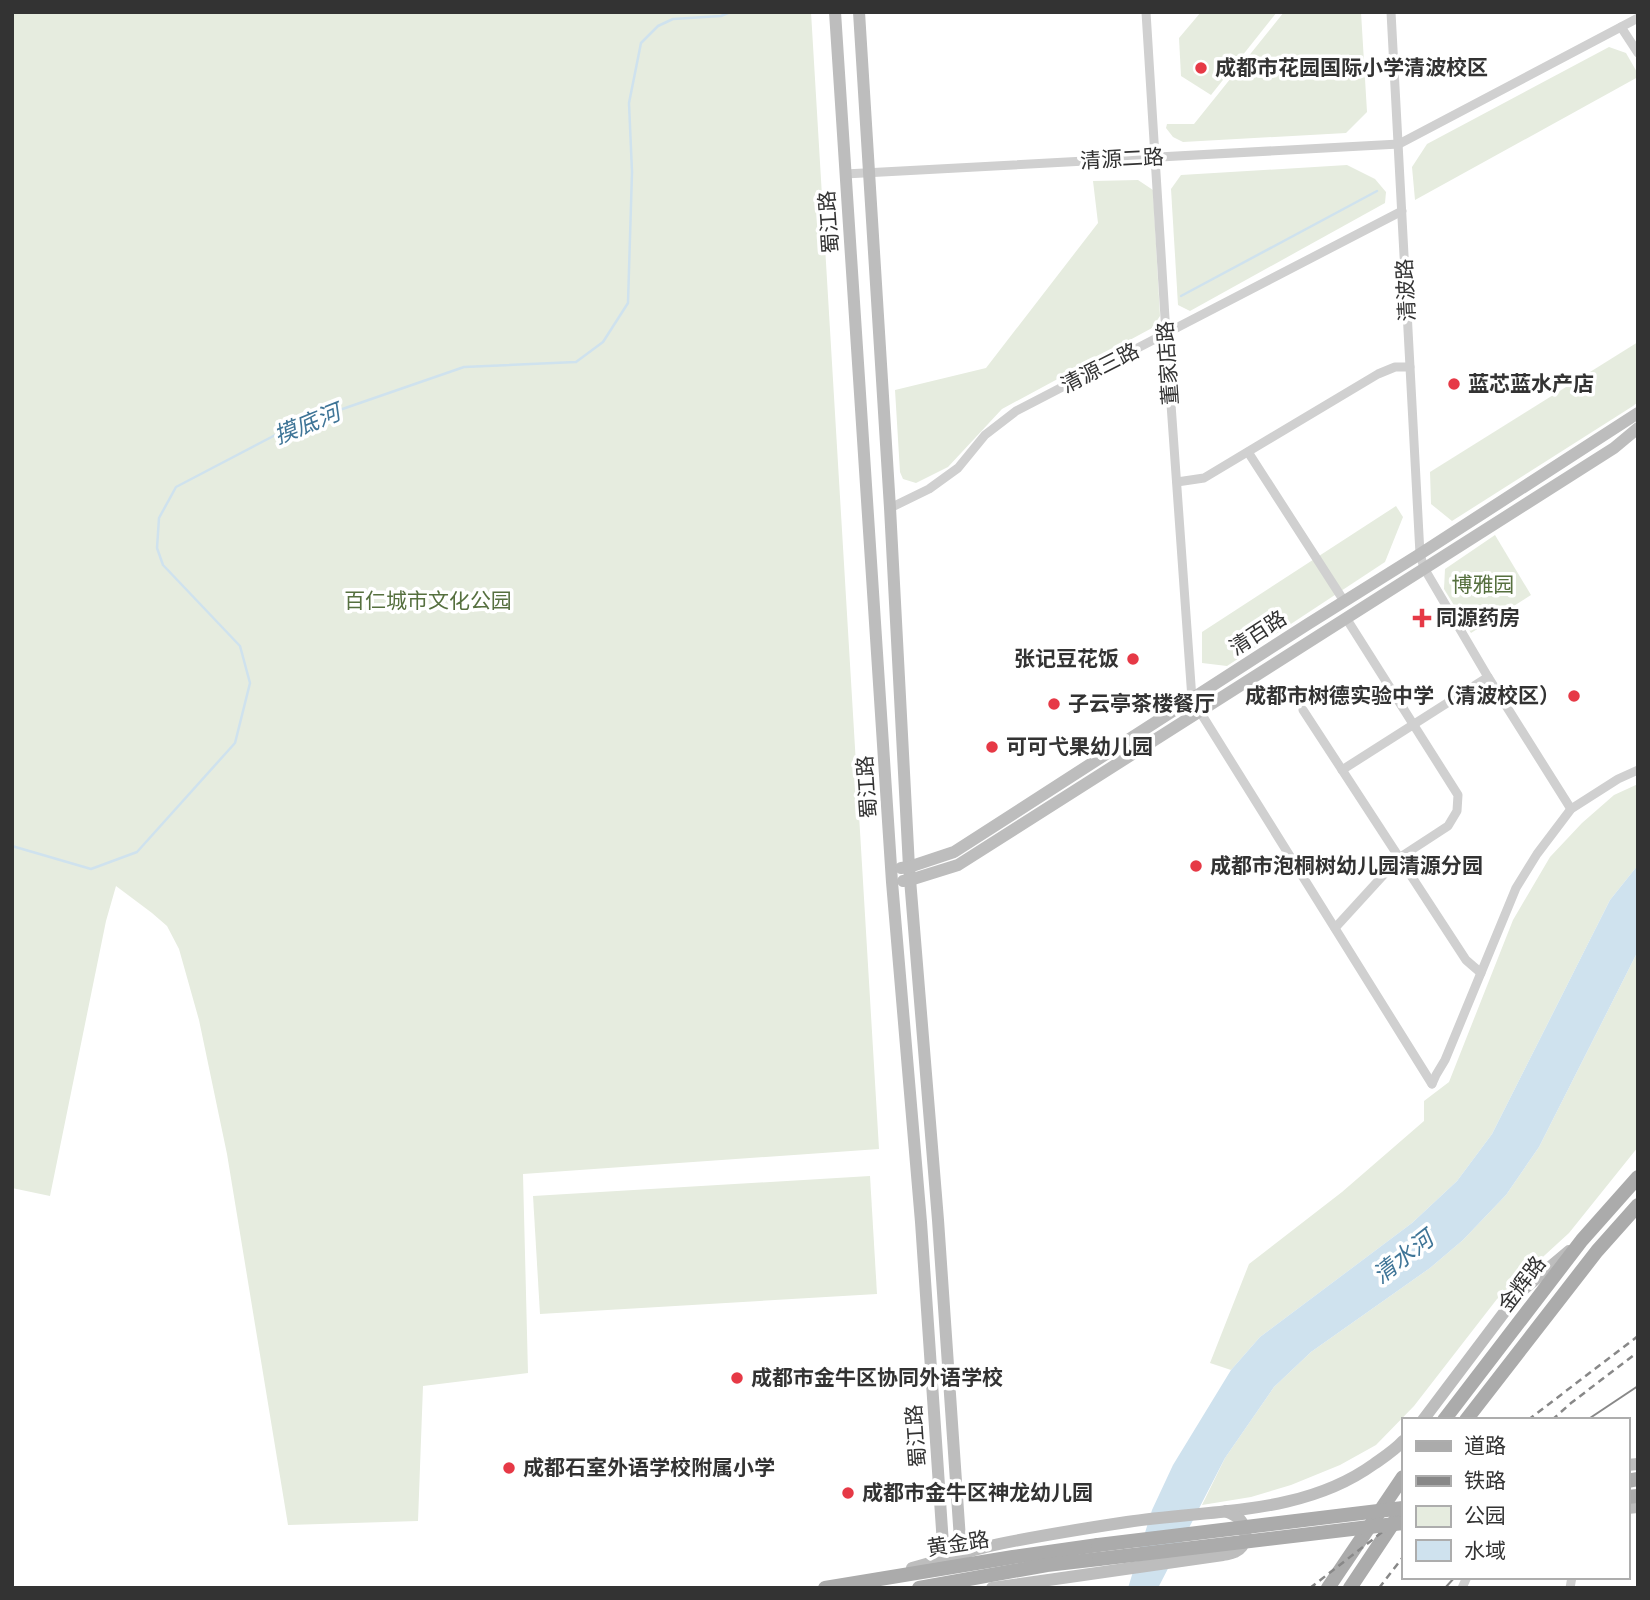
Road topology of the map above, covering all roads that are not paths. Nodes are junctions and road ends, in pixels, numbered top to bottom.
1 (835, 12) edge
2 (859, 12) edge
3 (1146, 12) edge
4 (1391, 12) edge
5 (1638, 18) edge
6 (1621, 27) junction
7 (1638, 53) edge
8 (1399, 144) junction
9 (1155, 157) junction
10 (870, 173) junction
11 (845, 174) junction
12 (1402, 211) junction
13 (1166, 334) junction
14 (1410, 367) junction
15 (1638, 413) edge
16 (1638, 428) edge
17 (1248, 452) junction
18 (1177, 482) junction
19 (890, 508) junction
20 (1420, 554) junction
21 (1424, 568) junction
22 (1344, 601) junction
23 (1346, 618) junction
24 (1488, 677) junction
25 (1192, 699) junction
26 (1303, 710) dead end
27 (1200, 712) junction
28 (1414, 725) junction
29 (1342, 770) junction
30 (1638, 770) edge
31 (1571, 809) junction
32 (1399, 858) junction
33 (909, 874) junction
34 (892, 875) junction
35 (1335, 928) junction
36 (1481, 973) junction
37 (1638, 1177) edge
38 (1638, 1205) edge
39 (1582, 1240) junction
40 (1425, 1418) edge
41 (1446, 1418) edge
42 (1468, 1418) edge
43 (1402, 1442) edge
44 (1402, 1478) edge
45 (1402, 1508) edge
46 (1402, 1510) edge
47 (1221, 1512) junction
48 (1402, 1523) edge
49 (1099, 1552) junction
50 (961, 1554) junction
51 (944, 1559) junction
52 (870, 1580) junction
53 (825, 1588) edge
54 (919, 1588) edge
55 (992, 1588) edge
56 (1328, 1588) edge
57 (1350, 1588) edge

1 - 11 street, 蜀江路
2 - 10 street, 蜀江路
3 - 9 street, 董家店路
4 - 8 street, 清波路
5 - 6 street
6 - 7 street
6 - 8 street
8 - 9 street, 清源二路
8 - 12 street, 清波路
9 - 10 street, 清源二路
9 - 13 street, 董家店路
10 - 11 street, 清源二路
10 - 19 street, 蜀江路
11 - 34 street, 蜀江路
12 - 13 street, 清源三路
12 - 14 street, 清波路
13 - 18 street, 董家店路
13 - 19 street, 清源三路
14 - 17 street
14 - 20 street, 清波路
15 - 20 street, 清百路
16 - 21 street, 清百路
17 - 18 street
17 - 22 street
18 - 25 street, 董家店路
19 - 33 street, 蜀江路
20 - 21 street, 清波路
20 - 22 street, 清百路
21 - 23 street, 清百路
21 - 24 street, 清波路
22 - 25 street, 清百路
23 - 27 street, 清百路
23 - 28 street
24 - 28 street
24 - 31 street, 清波路
25 - 27 street, 董家店路
25 - 33 street, 清百路
26 - 29 street
27 - 33 street, 清百路
27 - 35 street, 董家店路
28 - 29 street
28 - 32 street
29 - 32 street
30 - 31 street
31 - 36 street
32 - 35 street
32 - 36 street
33 - 34 street, 清百路
33 - 50 street, 蜀江路
34 - 51 street, 蜀江路
35 - 36 street, 董家店路
37 - 39 main road, 金辉路
38 - 42 main road, 金辉路
39 - 40 street
39 - 41 main road, 金辉路
43 - 47 street
44 - 56 main road
45 - 49 main road, bridge
46 - 57 main road
47 - 50 street
47 - 55 street
48 - 49 main road, bridge
49 - 52 main road, 黄金路
49 - 54 main road, 黄金路
50 - 51 street
51 - 52 street
52 - 53 main road, 黄金路

